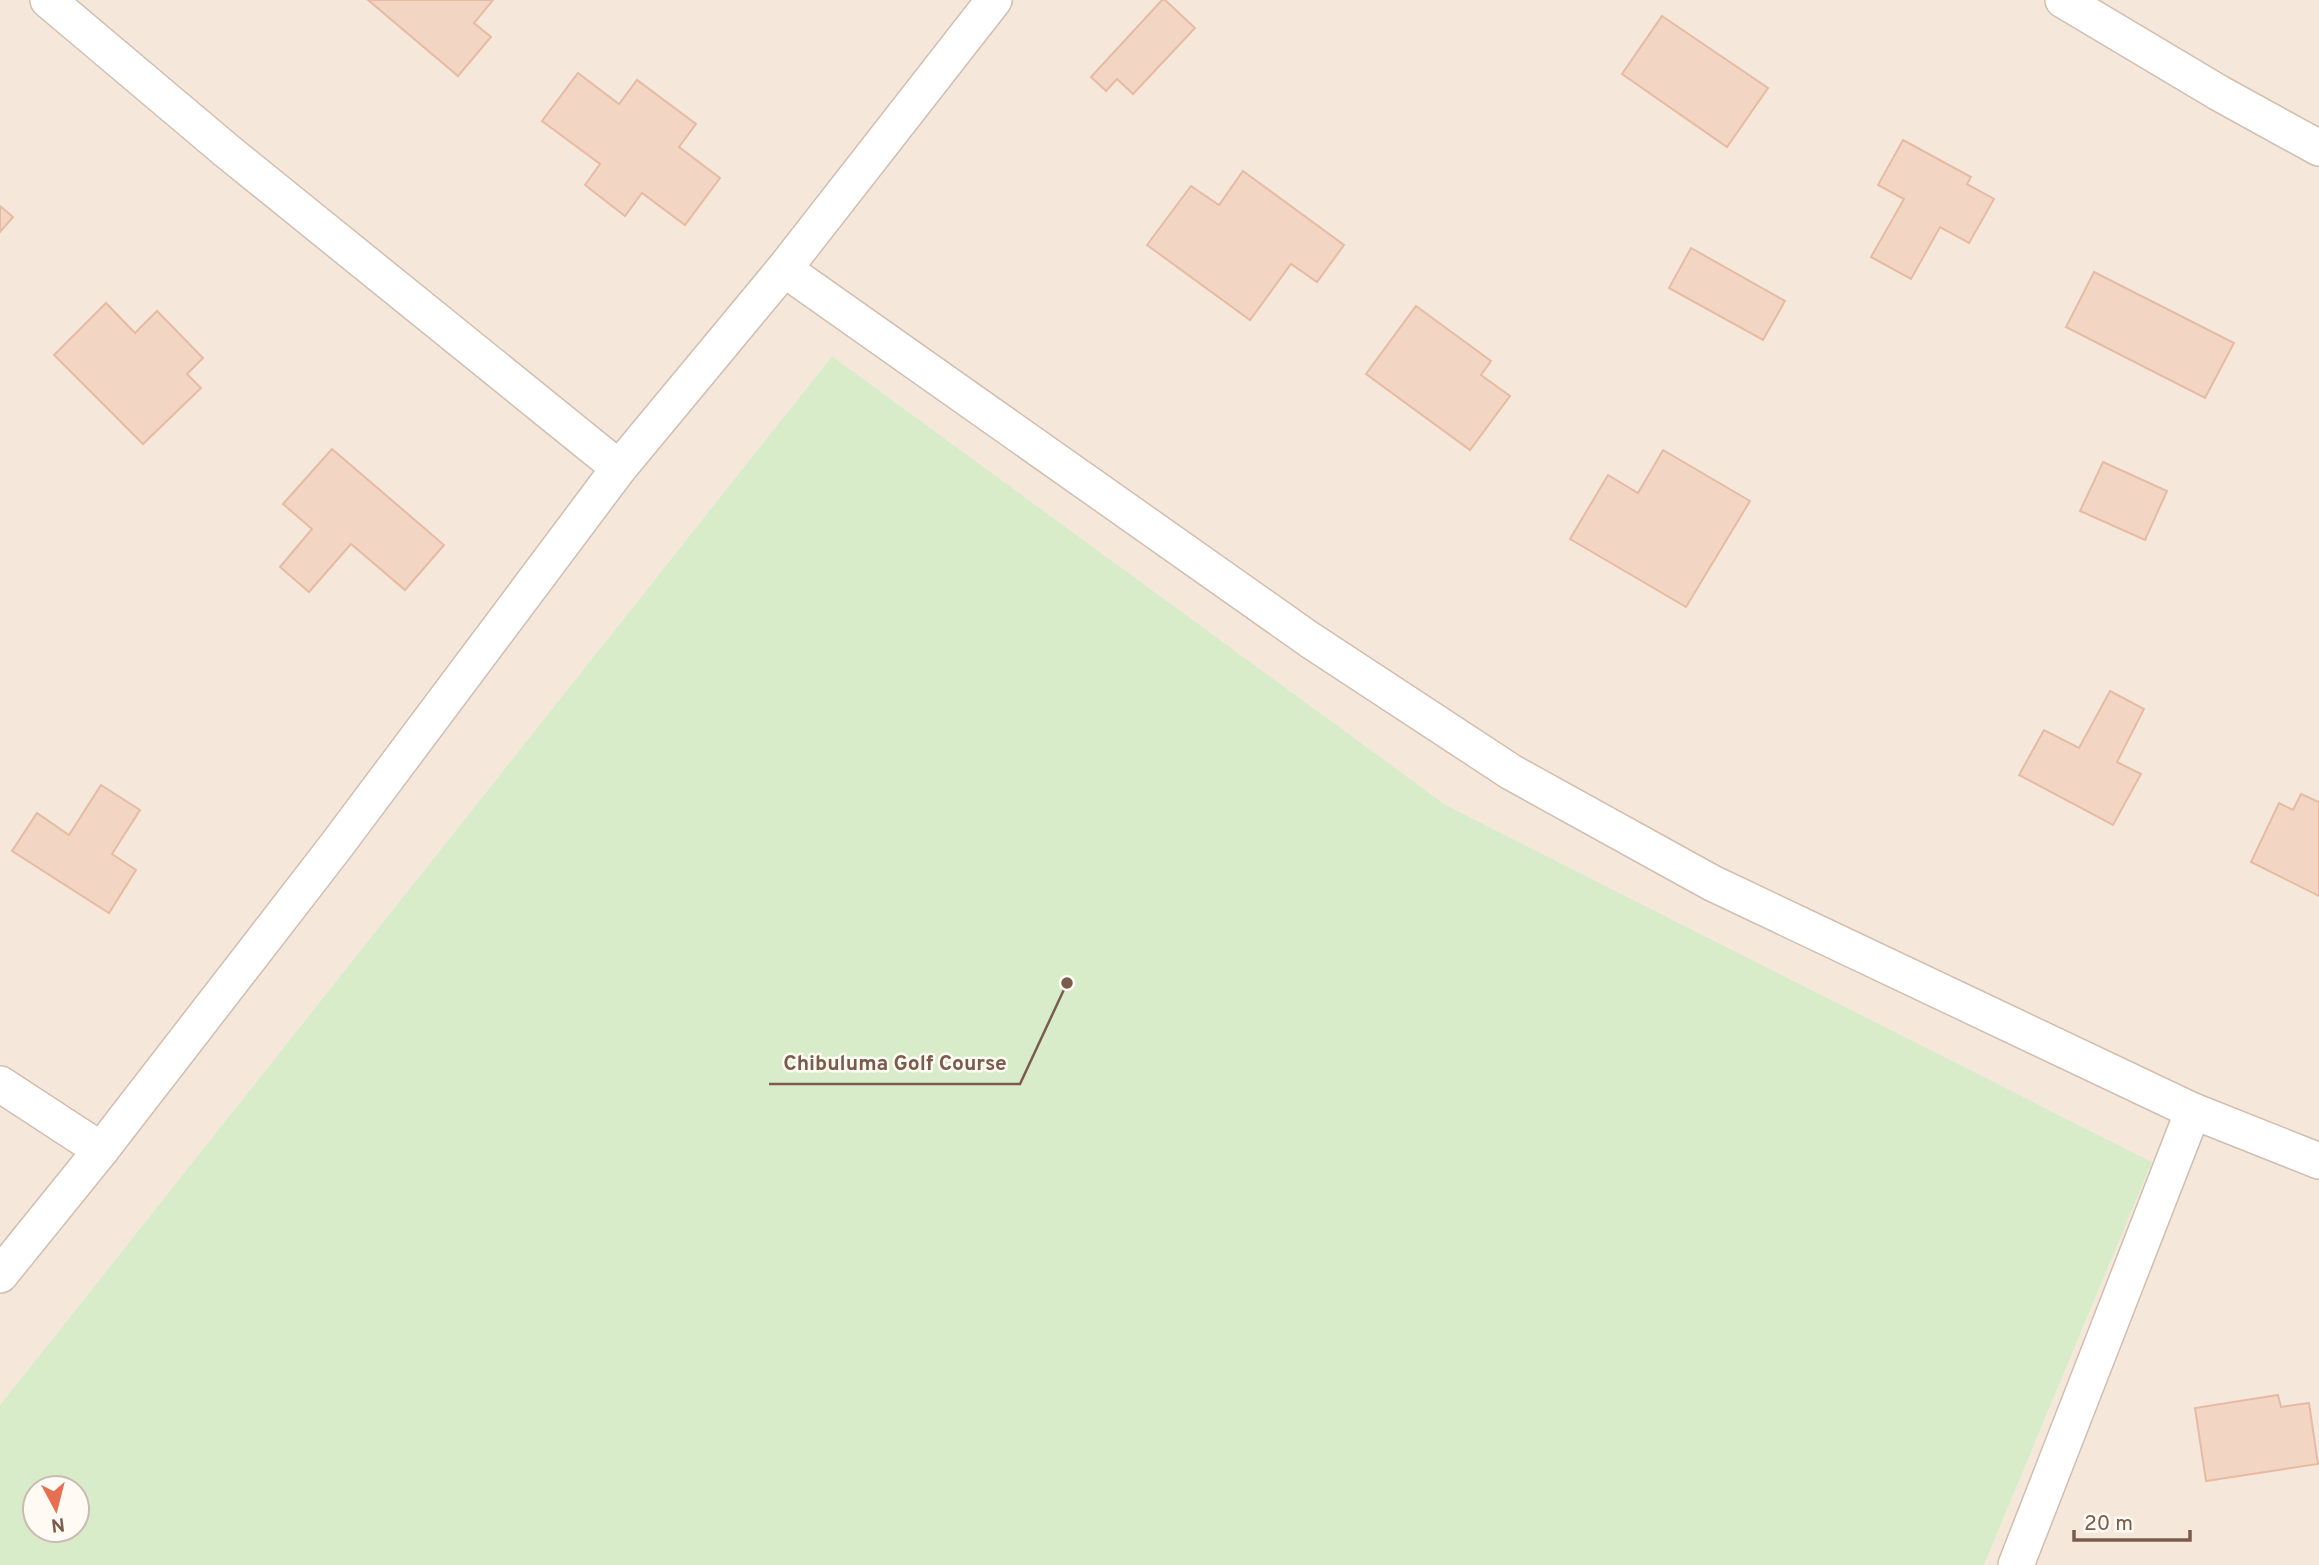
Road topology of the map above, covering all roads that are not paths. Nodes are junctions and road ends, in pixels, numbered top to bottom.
1 (48, 0) edge
2 (994, 0) edge
3 (2063, 0) edge
4 (2319, 148) edge
5 (784, 269) junction
6 (619, 468) junction
7 (0, 1084) edge
8 (2193, 1111) junction
9 (101, 1150) junction
10 (2319, 1161) edge
11 (0, 1275) edge
12 (2016, 1565) edge

1 - 6 street
2 - 5 street
3 - 4 street
5 - 6 street
5 - 8 street
6 - 9 street
7 - 9 street
8 - 10 street
8 - 12 street
9 - 11 street

